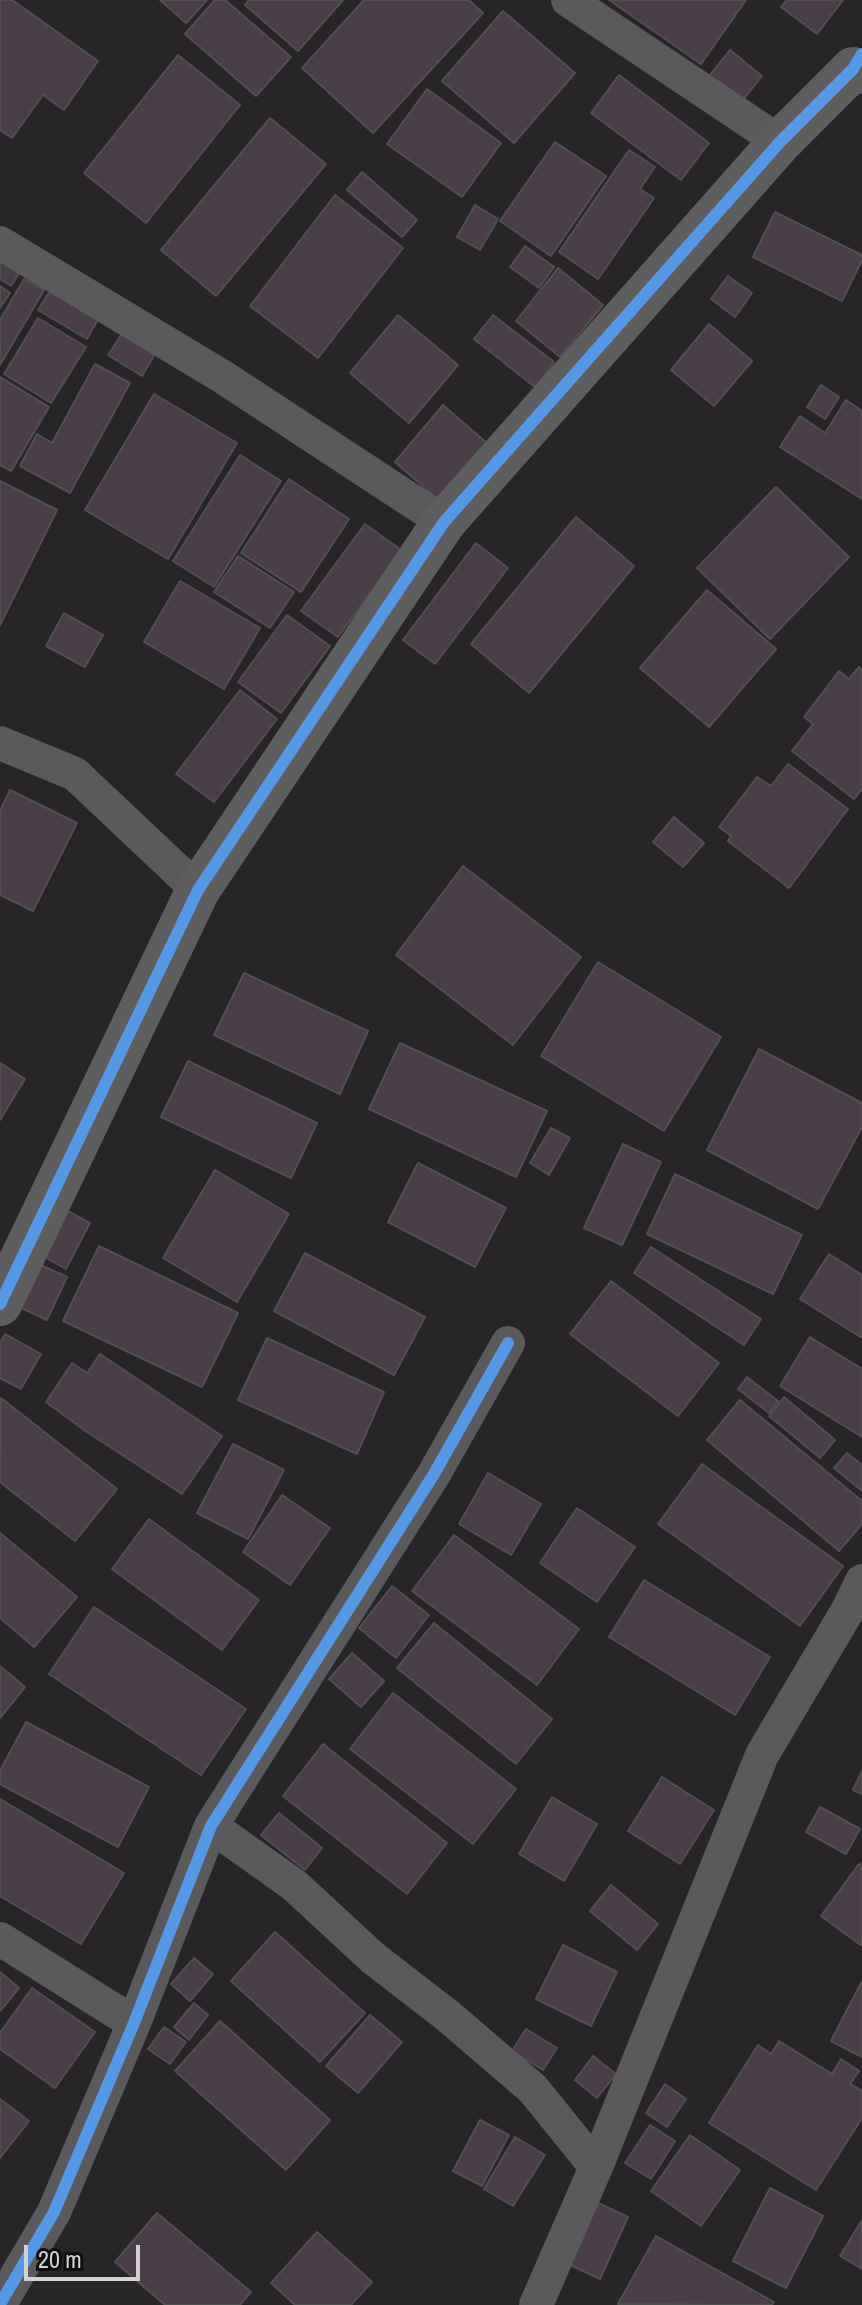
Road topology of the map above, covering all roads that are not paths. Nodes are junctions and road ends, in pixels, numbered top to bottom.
1 (568, 0) edge
2 (859, 65) edge
3 (780, 142) junction
4 (0, 243) edge
5 (444, 522) junction
6 (0, 743) edge
7 (198, 890) junction
8 (0, 1304) edge
9 (508, 1343) dead end
10 (857, 1601) edge
11 (211, 1826) junction
12 (0, 1939) edge
13 (134, 2023) junction
14 (596, 2167) junction
15 (0, 2304) edge
16 (536, 2305) edge

1 - 3 street
2 - 3 street
3 - 5 street
4 - 5 street
5 - 7 street
6 - 7 street
7 - 8 street
9 - 11 street
10 - 14 street
11 - 13 street
11 - 14 street
12 - 13 street
13 - 15 street
14 - 16 street

